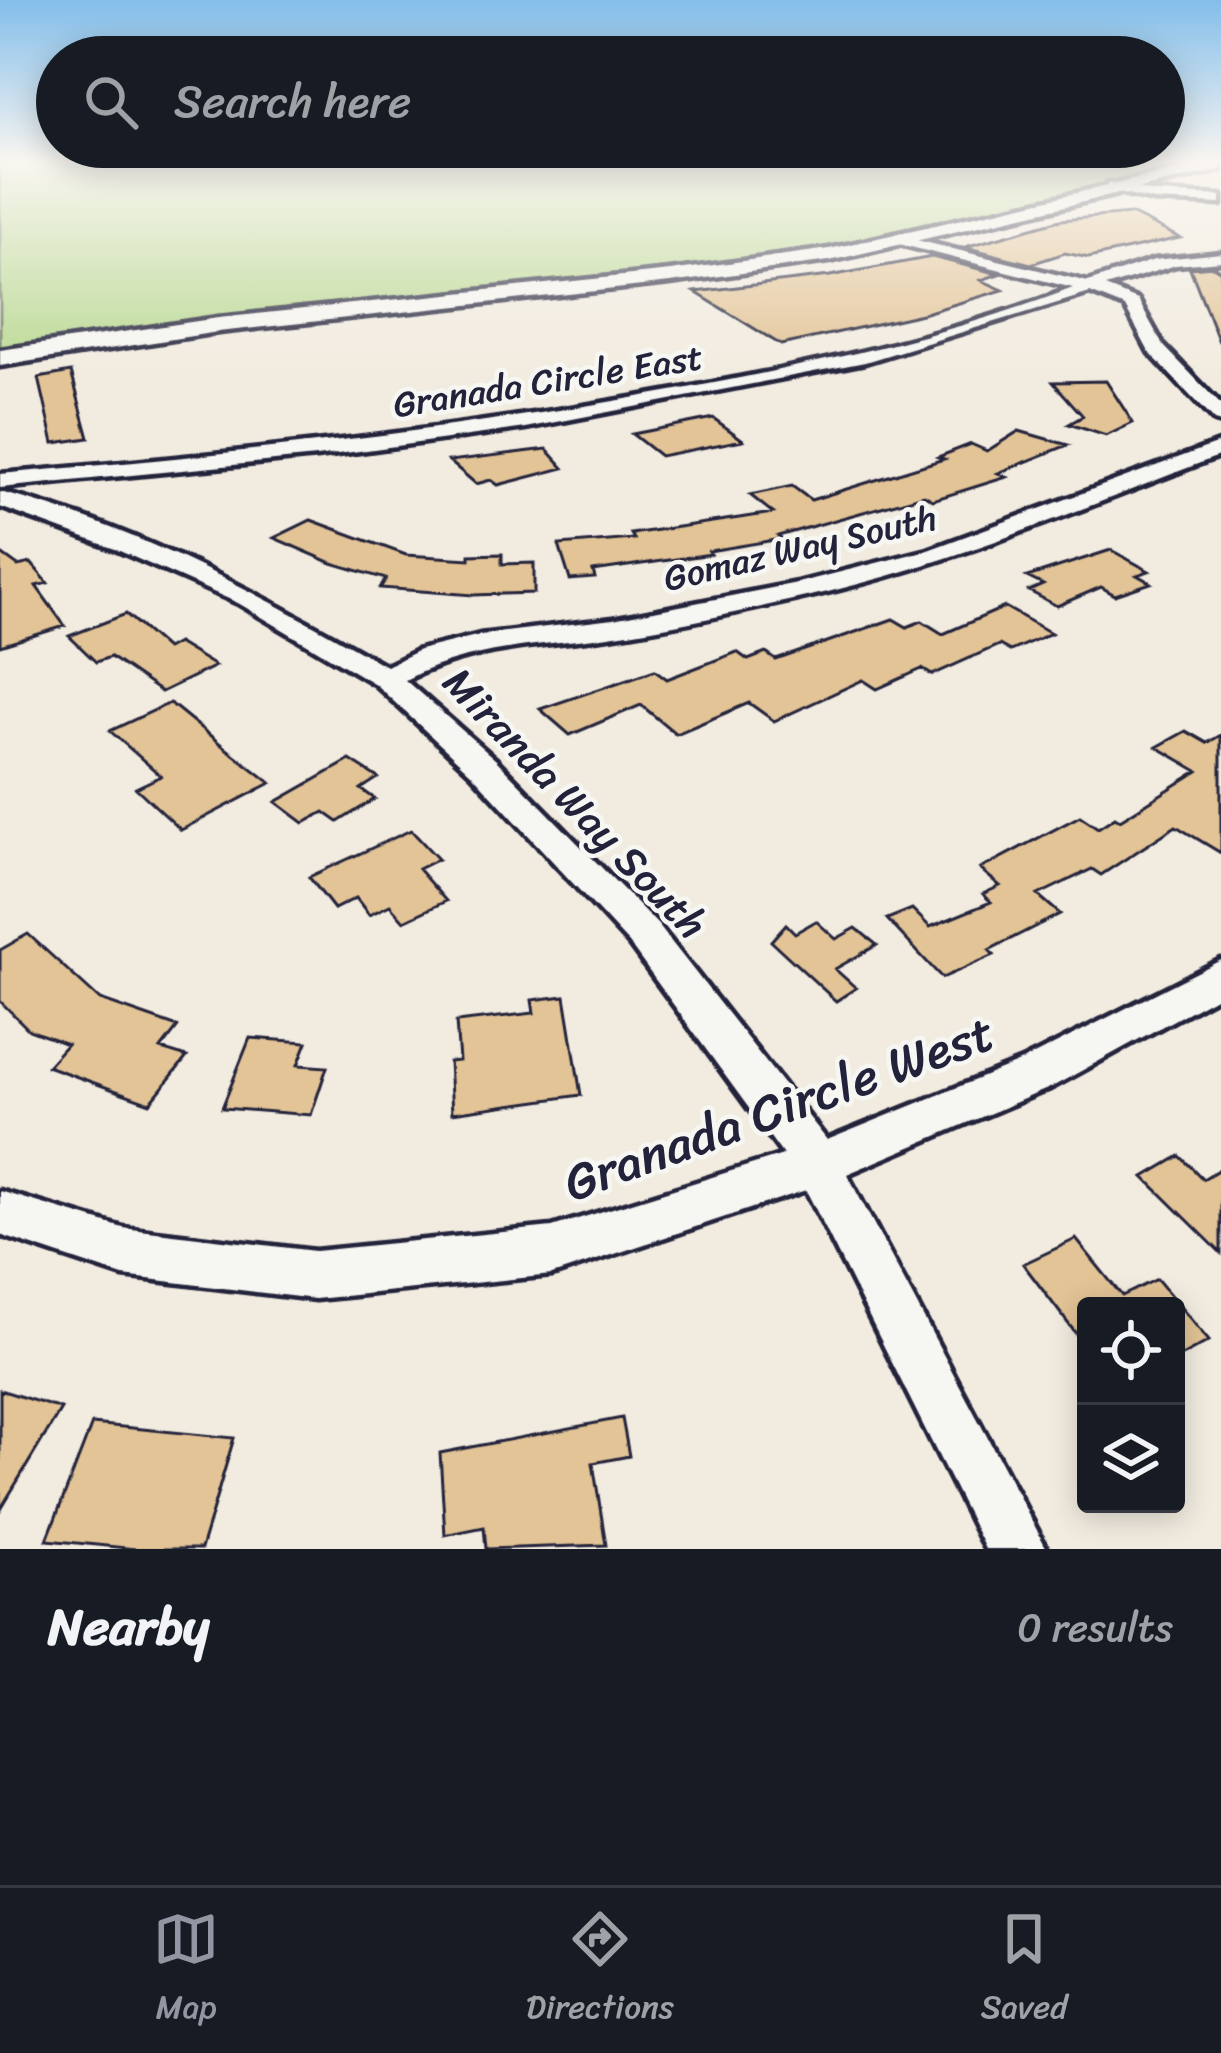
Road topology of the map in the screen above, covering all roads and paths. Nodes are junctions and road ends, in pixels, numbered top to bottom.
1 (937, 232) edge
2 (904, 241) junction
3 (1221, 256) edge
4 (1095, 286) junction
5 (0, 358) edge
6 (1221, 417) edge
7 (1221, 448) edge
8 (0, 481) edge
9 (0, 500) edge
10 (385, 678) junction
11 (1221, 975) edge
12 (818, 1165) junction
13 (0, 1213) edge
14 (1017, 1549) edge

1 - 2 street
2 - 4 street
2 - 5 street
3 - 4 street
4 - 6 street
4 - 8 street, Granada Circle East
7 - 10 street, Gomaz Way South
9 - 10 street, Miranda Way South
10 - 12 street, Miranda Way South
11 - 12 street, Granada Circle West
12 - 13 street, Granada Circle West
12 - 14 street, Miranda Way South

